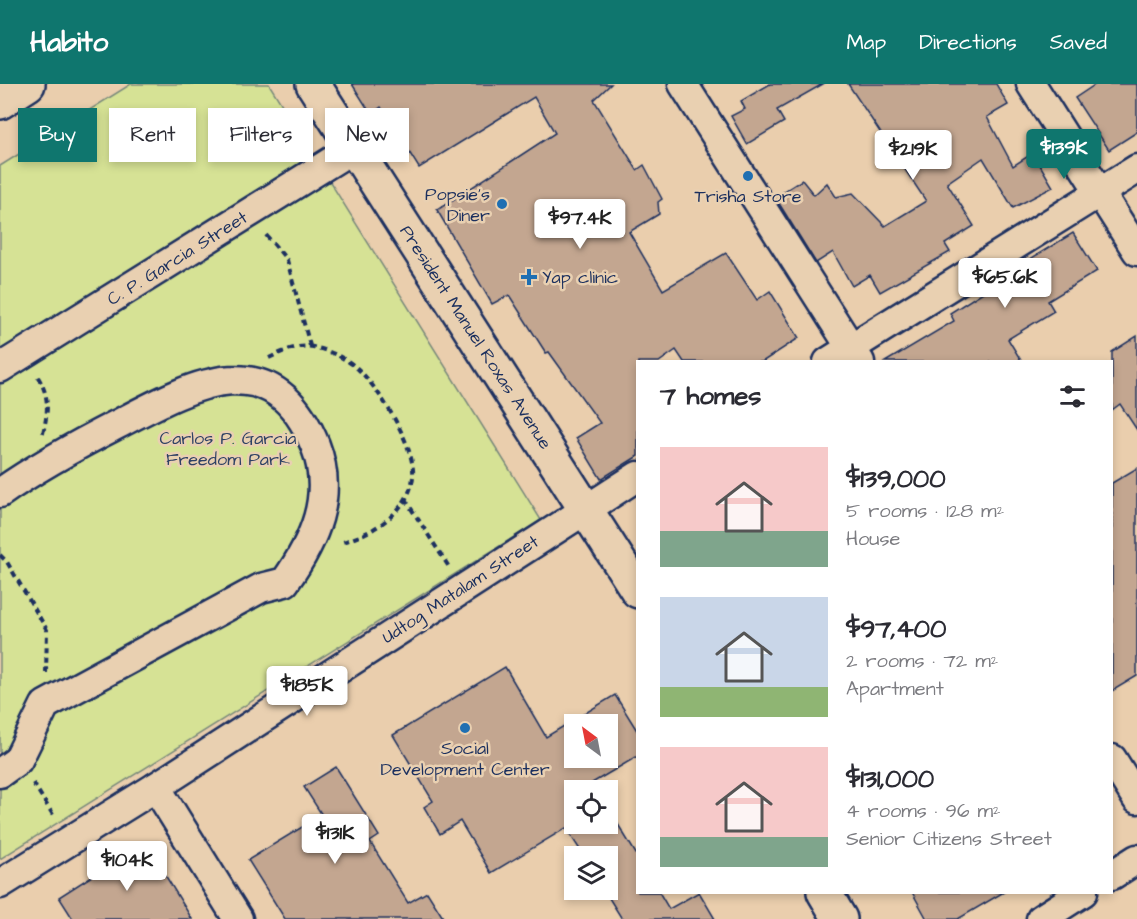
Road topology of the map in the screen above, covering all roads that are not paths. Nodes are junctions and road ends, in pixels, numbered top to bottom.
1 (28, 84) edge
2 (313, 84) edge
3 (682, 84) edge
4 (1031, 84) edge
5 (0, 102) edge
6 (329, 108) edge
7 (331, 162) edge
8 (365, 162) edge
9 (1137, 169) edge
10 (1100, 193) junction
11 (1137, 251) edge
12 (846, 357) edge
13 (0, 369) edge
14 (636, 477) edge
15 (0, 493) edge
16 (586, 507) junction
17 (636, 588) edge
18 (1113, 761) edge
19 (9, 766) edge
20 (156, 787) junction
21 (1137, 799) edge
22 (1137, 859) edge
23 (1113, 874) edge
24 (0, 884) edge
25 (825, 894) edge
26 (1080, 894) edge
27 (238, 919) edge
28 (840, 919) edge
29 (1041, 919) edge

1 - 5 main road
2 - 6 main road, President Manuel Roxas Avenue
3 - 12 street
4 - 10 street
7 - 13 street, C. P. Garcia Street
8 - 16 main road, President Manuel Roxas Avenue
9 - 10 street
10 - 11 street
10 - 12 street
14 - 16 street, Udtog Matalam Street
15 - 19 street
16 - 17 main road, President Manuel Roxas Avenue
16 - 20 street, Udtog Matalam Street
18 - 21 street
20 - 24 street, Udtog Matalam Street
20 - 27 street
22 - 23 street
25 - 28 main road
26 - 29 street

